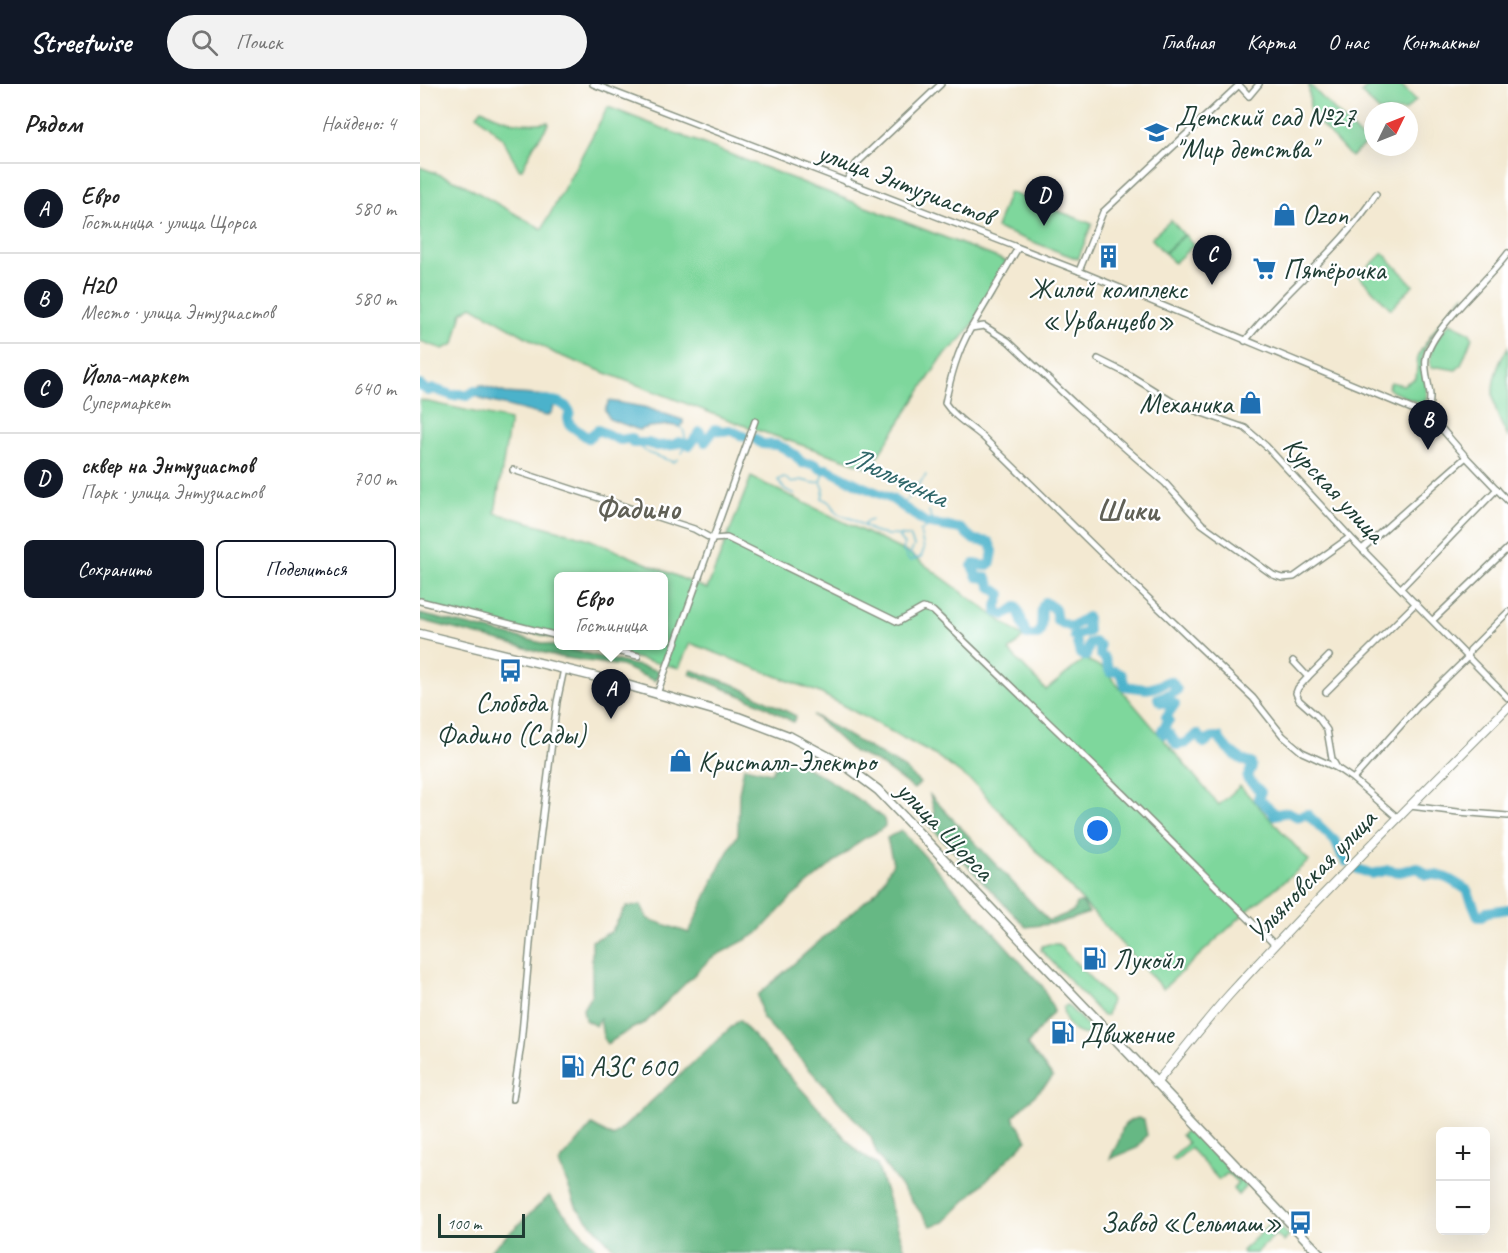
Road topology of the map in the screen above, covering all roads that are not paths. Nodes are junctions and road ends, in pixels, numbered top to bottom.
1 (593, 84) edge
2 (941, 84) edge
3 (1259, 84) edge
4 (846, 182) junction
5 (1377, 194) dead end
6 (1018, 248) junction
7 (1508, 253) edge
8 (1079, 271) junction
9 (972, 328) junction
10 (1245, 341) junction
11 (1098, 359) dead end
12 (1428, 418) junction
13 (755, 421) dead end
14 (1466, 457) junction
15 (513, 470) dead end
16 (1497, 489) junction
17 (1508, 501) edge
18 (1350, 537) junction
19 (712, 539) junction
20 (1508, 548) edge
21 (1362, 549) junction
22 (1401, 588) junction
23 (420, 601) edge
24 (1416, 603) junction
25 (1508, 612) edge
26 (1433, 620) junction
27 (420, 634) edge
28 (554, 635) edge
29 (614, 650) edge
30 (638, 656) dead end
31 (1329, 656) dead end
32 (1468, 657) junction
33 (1293, 661) dead end
34 (564, 669) junction
35 (1308, 677) junction
36 (1326, 692) dead end
37 (657, 694) junction
38 (1508, 698) edge
39 (1508, 707) edge
40 (1337, 768) junction
41 (1353, 779) junction
42 (1408, 806) junction
43 (1508, 816) edge
44 (1398, 818) junction
45 (1275, 945) junction
46 (1156, 1083) junction
47 (513, 1099) dead end
48 (1319, 1253) edge

1 - 4 street, улица Энтузиастов
2 - 4 street
3 - 8 street
4 - 6 street, улица Энтузиастов
5 - 10 street
6 - 8 street, улица Энтузиастов
6 - 9 street
7 - 12 street
8 - 10 street, улица Энтузиастов
9 - 18 street
9 - 40 street
10 - 12 street, улица Энтузиастов
11 - 18 street, Курская улица
12 - 14 street, улица Энтузиастов
13 - 19 street
14 - 16 street, улица Энтузиастов
14 - 21 street
15 - 19 street
16 - 17 street, улица Энтузиастов
16 - 22 street
18 - 21 street, Курская улица
19 - 37 street
19 - 45 street
20 - 26 street
21 - 22 street, Курская улица
22 - 24 street, Курская улица
23 - 28 street
24 - 26 street, Курская улица
24 - 36 street
25 - 32 street
26 - 32 street, Курская улица
27 - 34 main road, улица Щорса
29 - 30 street
31 - 35 street
32 - 38 street, Курская улица
32 - 41 street
33 - 35 street
34 - 37 main road, улица Щорса
34 - 47 street
35 - 40 street
37 - 46 main road, улица Щорса
39 - 42 main road, Ульяновская улица
40 - 41 street
41 - 44 street
42 - 43 street
42 - 44 main road, Ульяновская улица
44 - 45 main road, Ульяновская улица
45 - 46 main road, Ульяновская улица
46 - 48 main road, улица Щорса

